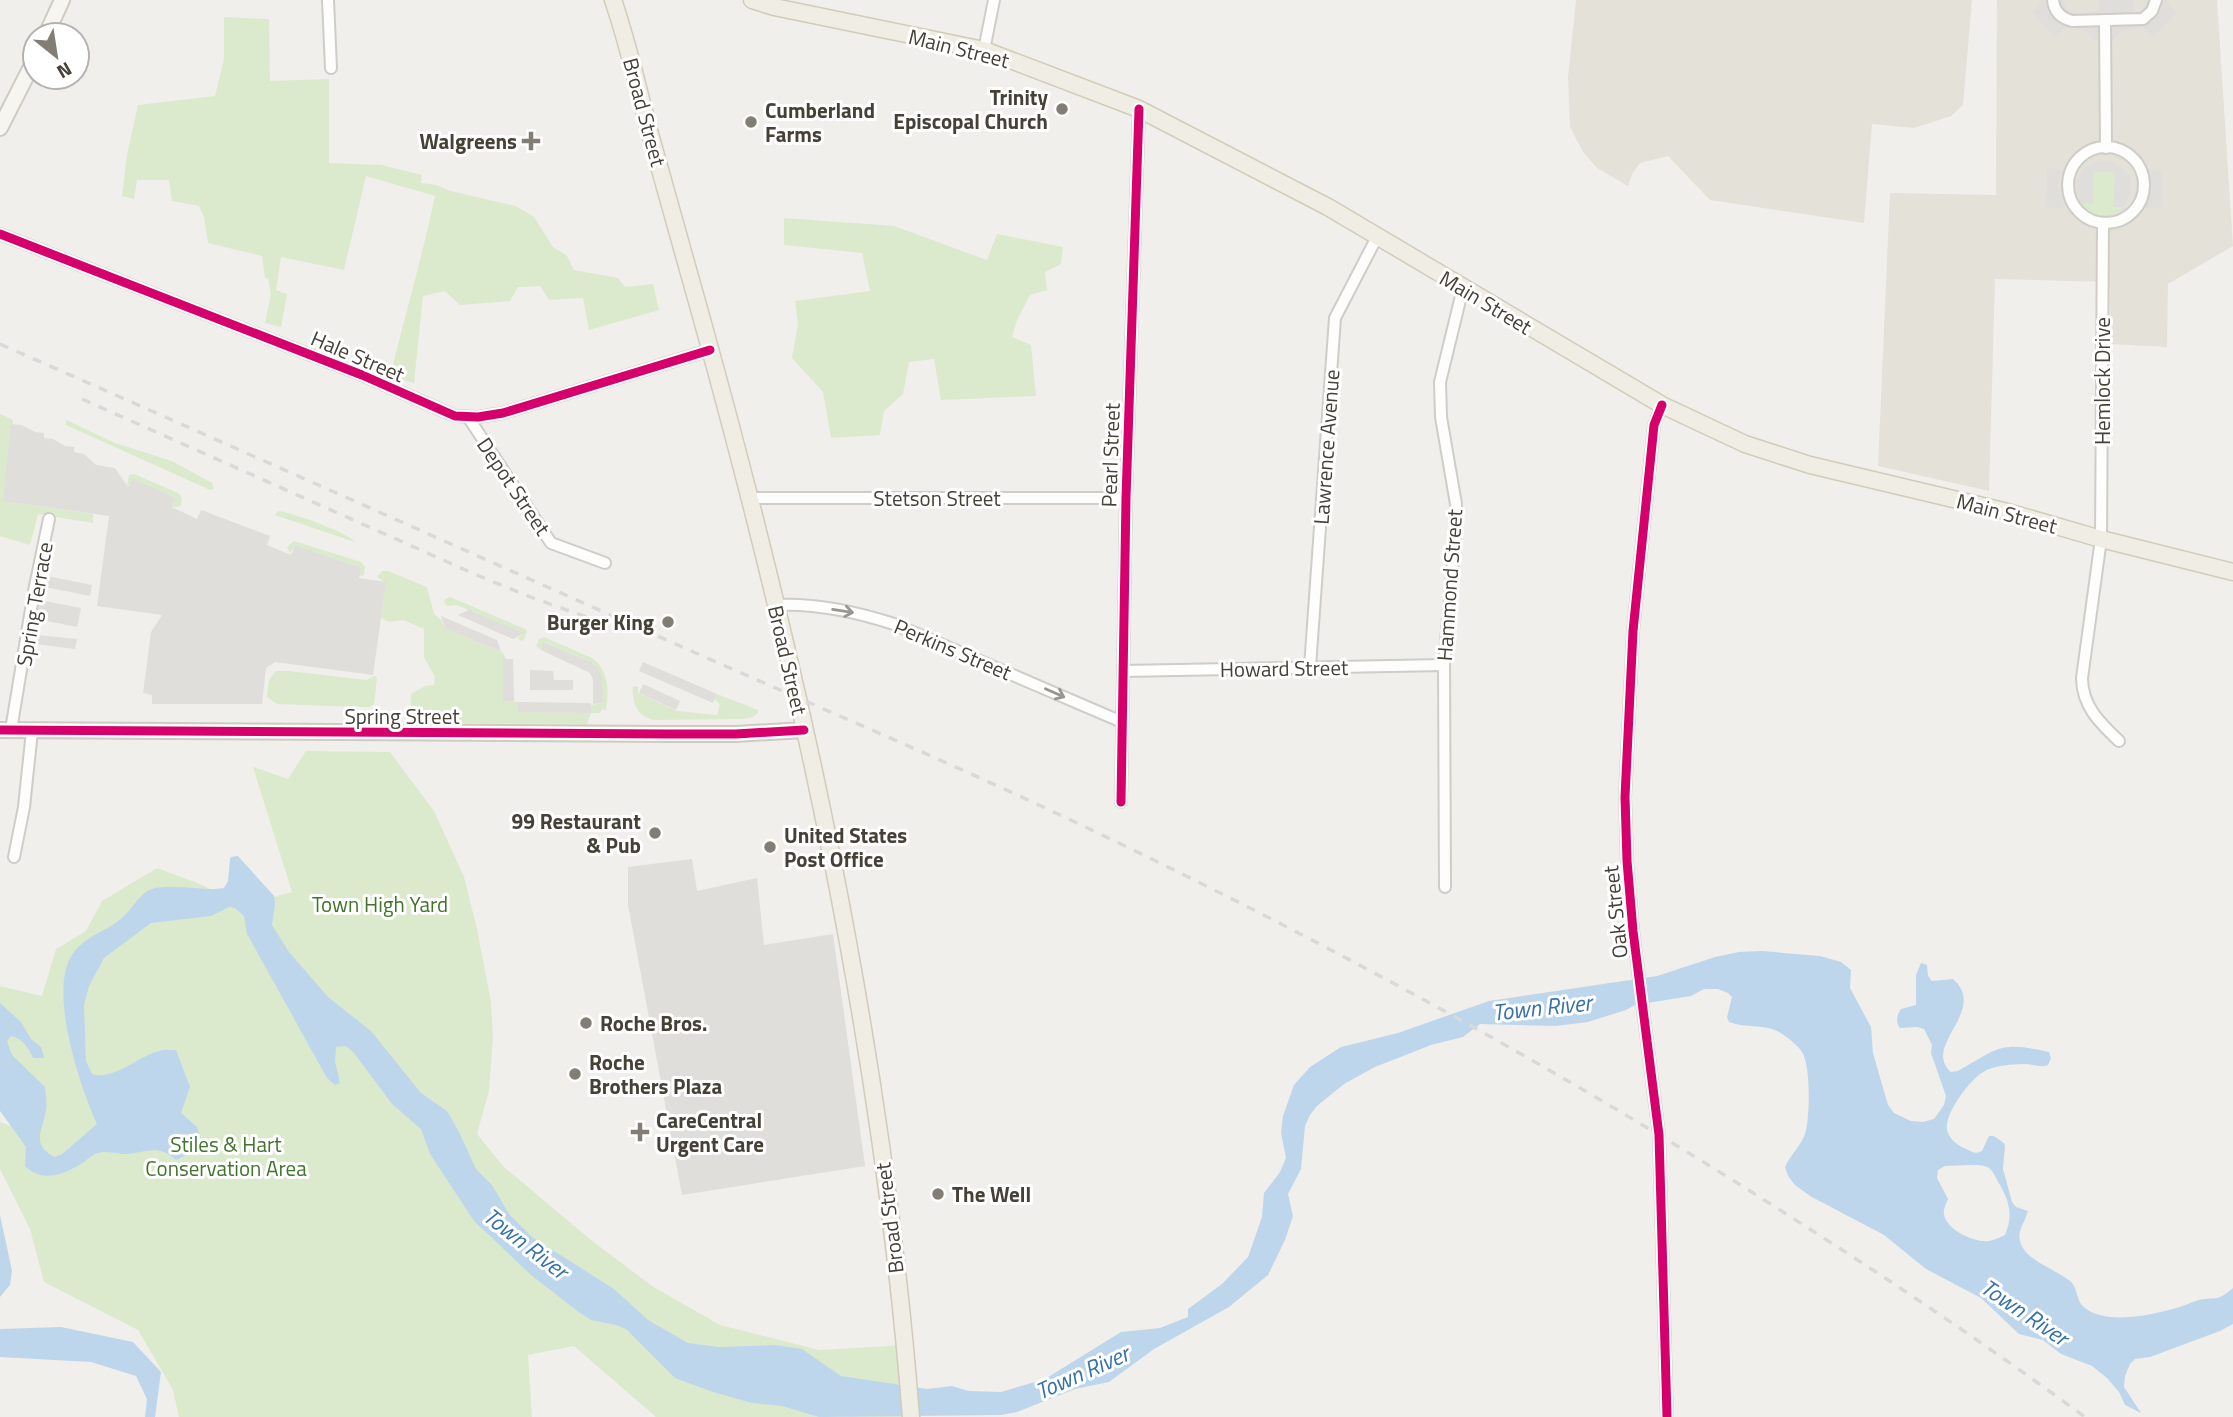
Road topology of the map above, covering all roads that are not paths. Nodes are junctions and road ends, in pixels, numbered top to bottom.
1 (62, 0) edge
2 (328, 0) edge
3 (613, 0) edge
4 (752, 0) edge
5 (994, 0) edge
6 (2053, 0) edge
7 (2156, 0) edge
8 (2105, 20) junction
9 (52, 21) edge
10 (984, 50) junction
11 (331, 68) dead end
12 (21, 87) edge
13 (1139, 109) junction
14 (0, 128) edge
15 (2106, 148) junction
16 (2103, 223) junction
17 (0, 234) edge
18 (1377, 237) junction
19 (1463, 288) junction
20 (710, 350) junction
21 (1662, 404) junction
22 (468, 417) junction
23 (749, 498) junction
24 (1126, 498) junction
25 (50, 519) dead end
26 (2101, 539) junction
27 (605, 563) dead end
28 (2233, 572) edge
29 (776, 605) junction
30 (1444, 665) junction
31 (1310, 667) junction
32 (1123, 671) junction
33 (1122, 722) junction
34 (6, 730) edge
35 (804, 730) junction
36 (32, 731) junction
37 (2119, 741) dead end
38 (1121, 802) dead end
39 (14, 857) dead end
40 (1445, 887) dead end
41 (911, 1417) edge
42 (1667, 1417) edge

1 - 9 street
2 - 11 street
3 - 20 main road, Broad Street
4 - 10 main road, Main Street
5 - 10 street
6 - 8 street
7 - 8 street
8 - 15 street
10 - 13 main road, Main Street
12 - 14 street
13 - 18 main road, Main Street
13 - 24 street, Pearl Street
15 - 16 street
15 - 16 street
16 - 26 street, Hemlock Drive
17 - 22 street, Hale Street
18 - 19 main road, Main Street
18 - 31 street, Lawrence Avenue
19 - 21 main road, Main Street
19 - 30 street, Hammond Street
20 - 22 street, Hale Street
20 - 23 main road, Broad Street
21 - 26 main road, Main Street
21 - 42 street, Oak Street
22 - 27 street, Depot Street
23 - 24 street, Stetson Street
23 - 29 main road, Broad Street
24 - 32 street, Pearl Street
25 - 34 street, Spring Terrace
26 - 28 main road, Main Street
26 - 37 street, Hemlock Drive
29 -> 33 street, Perkins Street
29 - 35 main road, Broad Street
30 - 31 street, Howard Street
30 - 40 street, Hammond Street
31 - 32 street, Howard Street
32 - 33 street, Pearl Street
33 - 38 street, Pearl Street
34 - 36 street, Spring Street
35 - 36 street, Spring Street
35 - 41 main road, Broad Street
36 - 39 street

